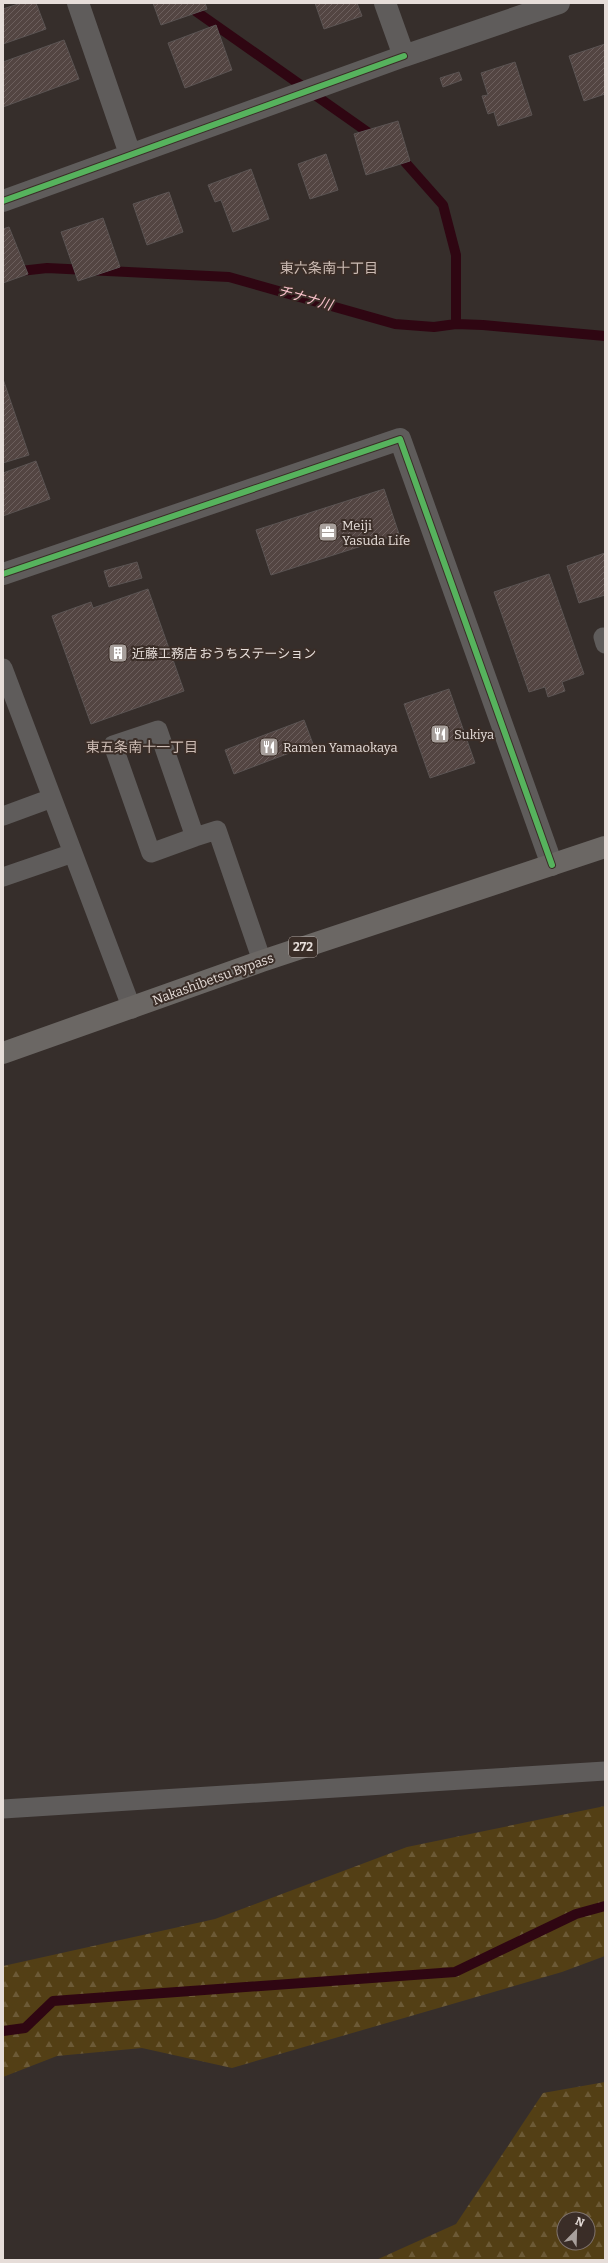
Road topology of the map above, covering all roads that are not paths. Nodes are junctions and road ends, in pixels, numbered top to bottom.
1 (78, 3) edge
2 (386, 3) edge
3 (560, 3) edge
4 (404, 56) junction
5 (130, 154) junction
6 (3, 201) edge
7 (3, 574) edge
8 (3, 668) edge
9 (52, 798) junction
10 (3, 816) edge
11 (195, 837) junction
12 (605, 847) edge
13 (73, 853) junction
14 (552, 865) junction
15 (3, 878) edge
16 (262, 961) junction
17 (132, 1009) junction
18 (3, 1053) edge
19 (605, 1771) edge
20 (3, 1809) edge

1 - 5 street
2 - 4 street
3 - 4 street
4 - 5 street
5 - 6 street
7 - 14 street
8 - 9 lane
9 - 10 lane
9 - 13 lane
11 - 11 lane
11 - 16 lane
12 - 14 highway, Nakashibetsu Bypass / 272
13 - 15 lane
13 - 17 lane
14 - 16 highway, Nakashibetsu Bypass / 272
16 - 17 highway, Nakashibetsu Bypass / 272
17 - 18 highway, Nakashibetsu Bypass / 272
19 - 20 lane

